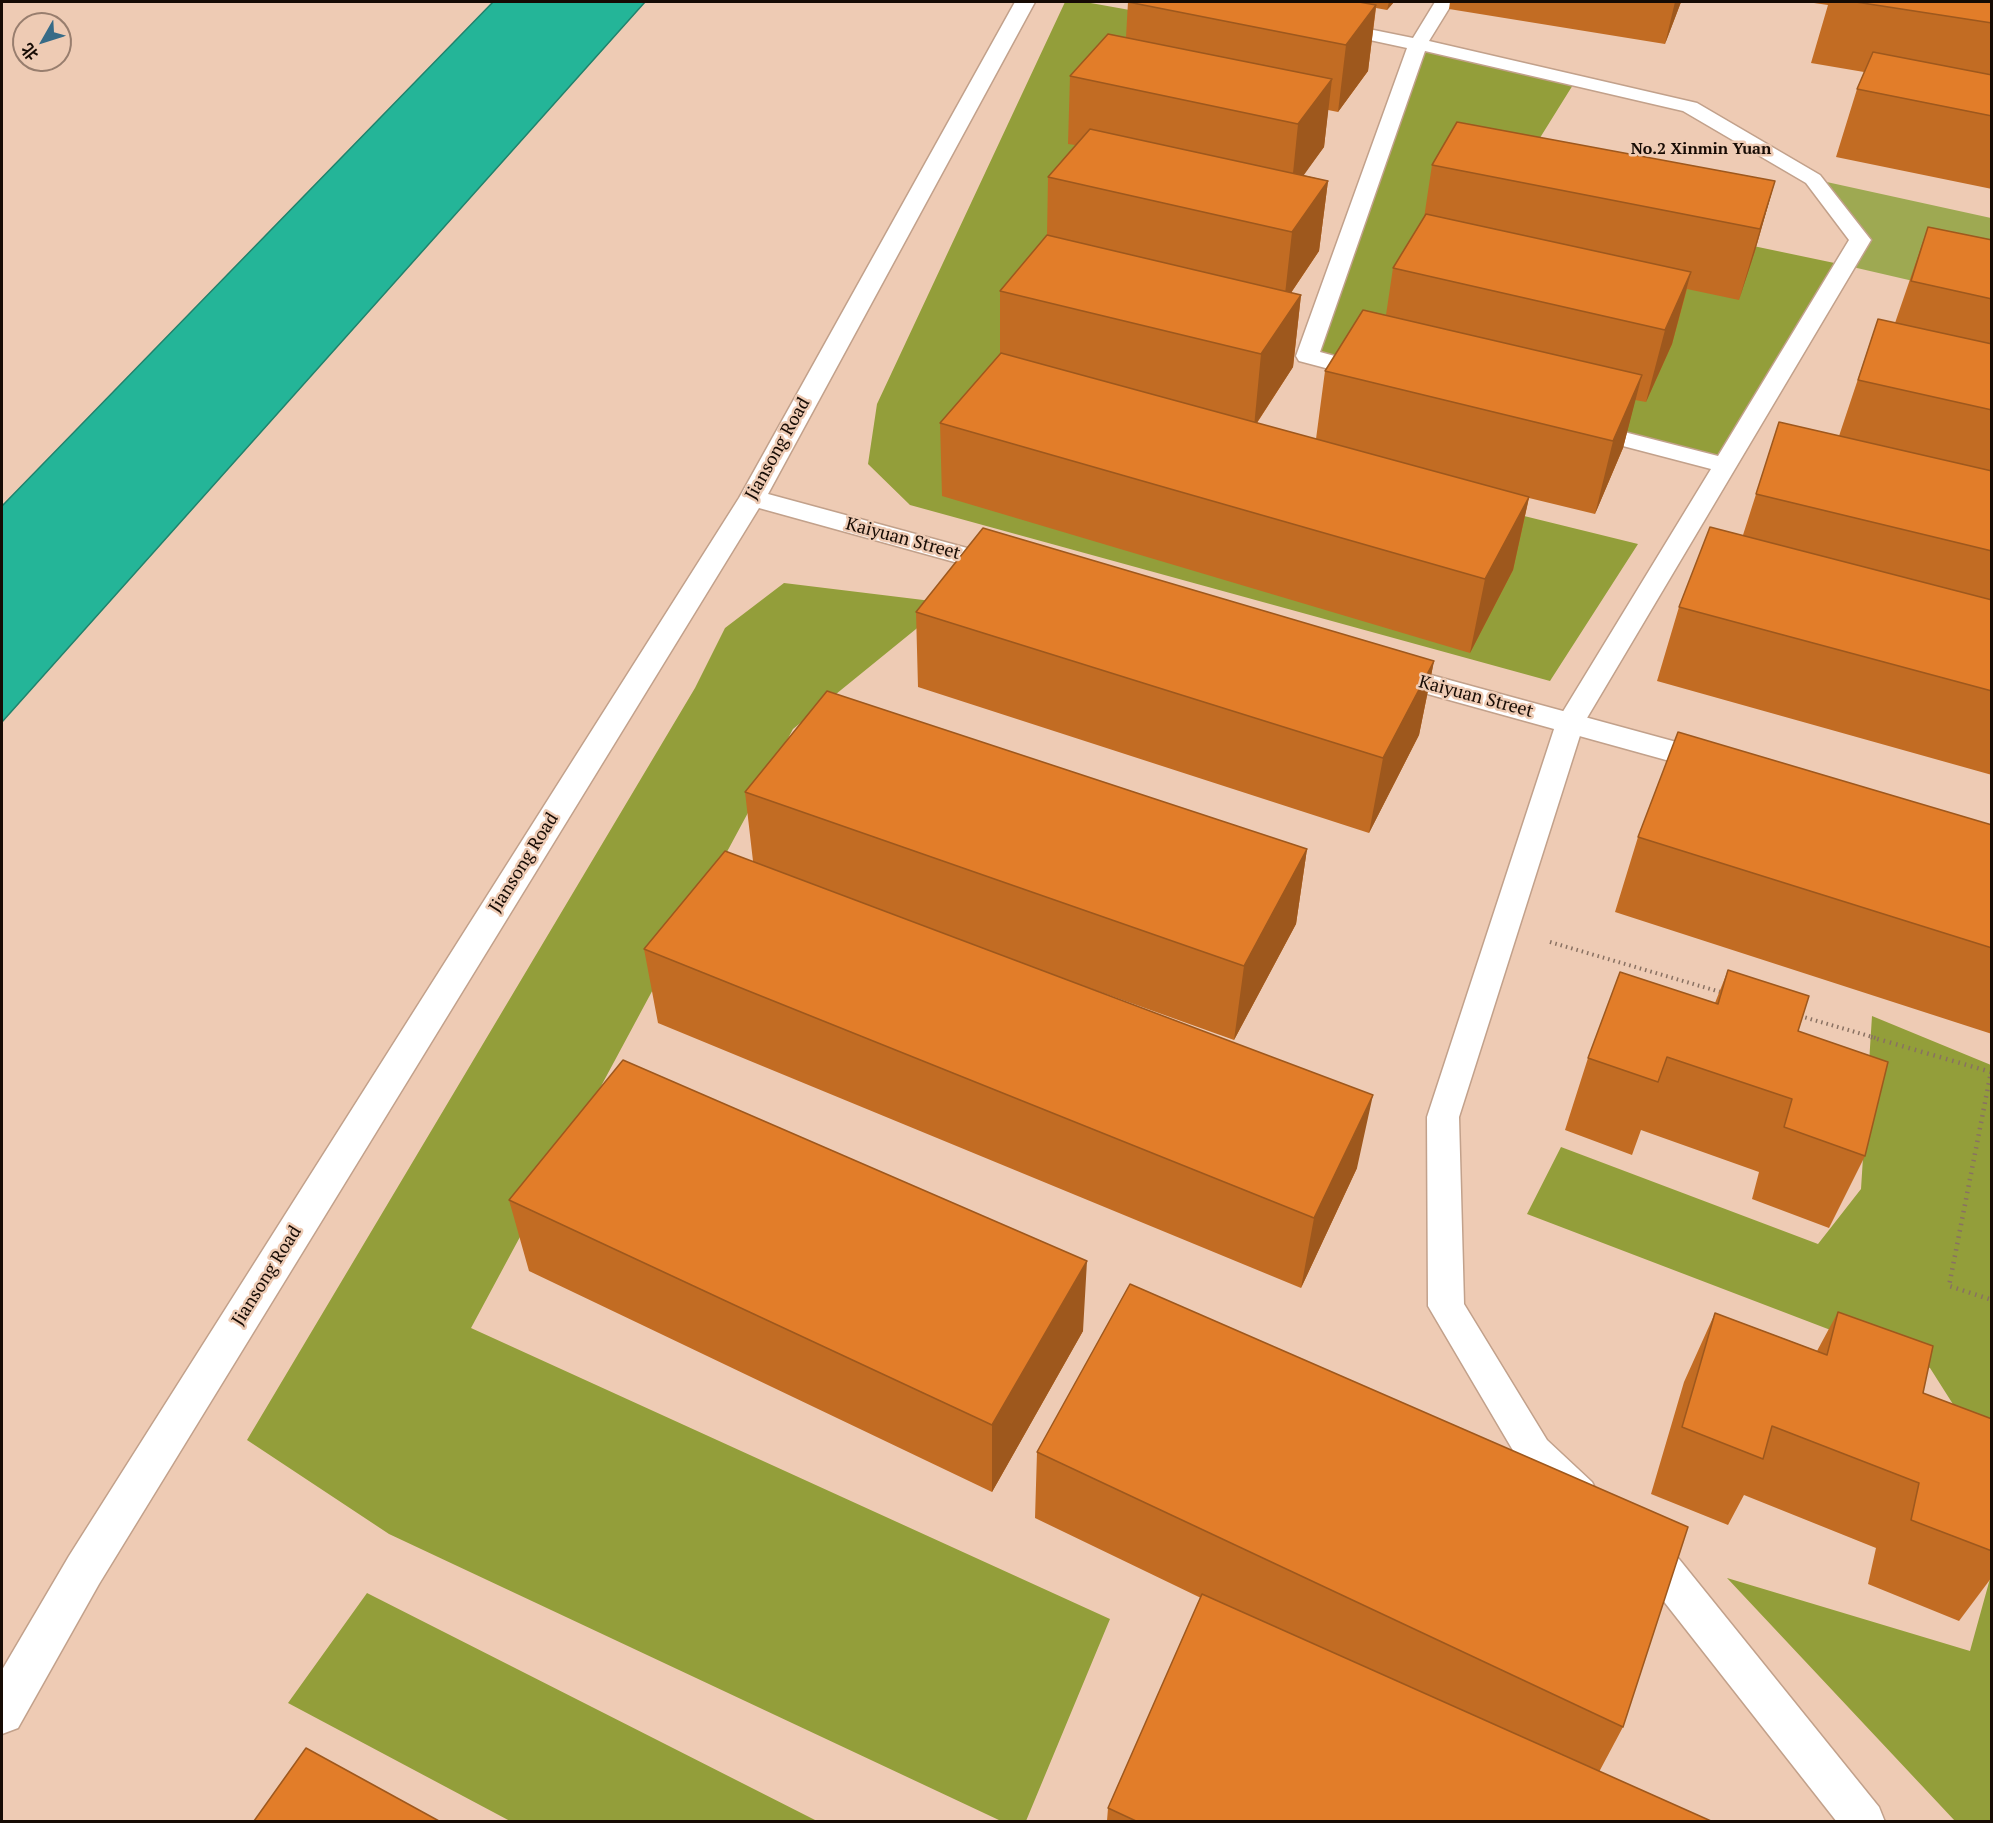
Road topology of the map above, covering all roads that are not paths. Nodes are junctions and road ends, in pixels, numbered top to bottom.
1 (1025, 2) edge
2 (1444, 2) edge
3 (1307, 22) edge
4 (1418, 44) junction
5 (1389, 377) edge
6 (1562, 423) edge
7 (1725, 465) junction
8 (752, 498) junction
9 (1029, 574) edge
10 (1363, 666) edge
11 (1570, 723) junction
12 (1741, 770) edge
13 (1595, 1508) edge
14 (1621, 1532) edge
15 (2, 1712) edge
16 (1864, 1821) edge

1 - 8 street, Jiansong Road
2 - 4 lane
3 - 4 lane
4 - 5 lane
4 - 7 lane
6 - 7 lane
7 - 11 lane
8 - 9 street, Kaiyuan Street
8 - 15 street, Jiansong Road
10 - 11 street, Kaiyuan Street
11 - 12 street, Kaiyuan Street
11 - 13 lane
14 - 16 lane

